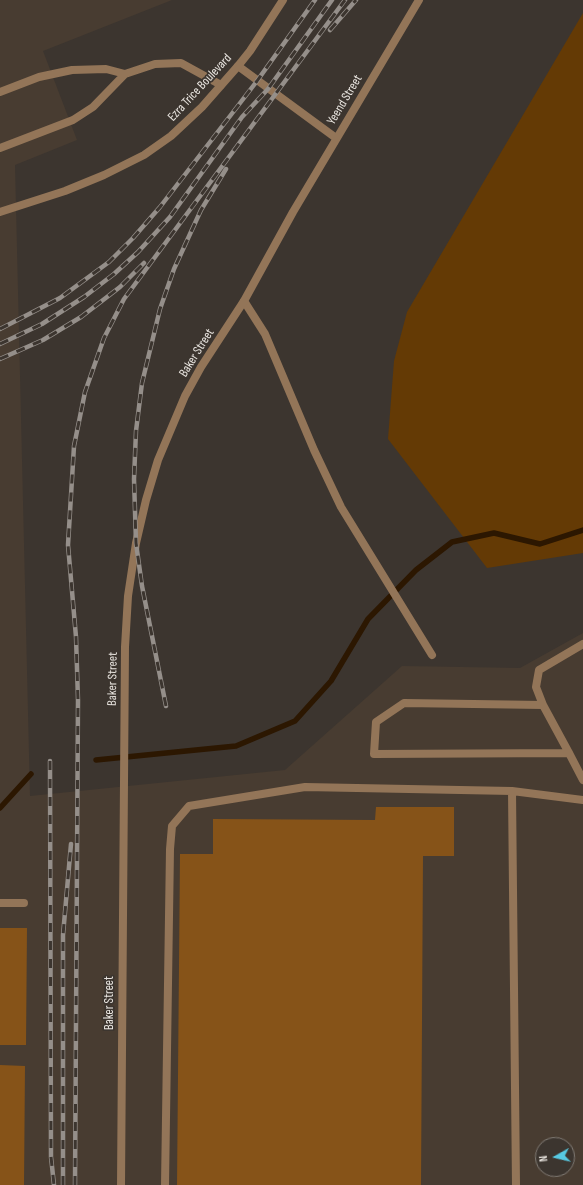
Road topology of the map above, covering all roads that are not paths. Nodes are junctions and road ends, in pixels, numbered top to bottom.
1 (283, 0) edge
2 (419, 0) edge
3 (238, 66) junction
4 (125, 74) junction
5 (221, 85) junction
6 (0, 92) edge
7 (336, 138) junction
8 (0, 148) edge
9 (0, 212) edge
10 (293, 212) joint
11 (244, 301) junction
12 (583, 644) edge
13 (432, 656) dead end
14 (543, 705) junction
15 (569, 753) junction
16 (583, 780) edge
17 (512, 791) junction
18 (583, 800) edge
19 (24, 903) dead end
20 (0, 904) edge
21 (121, 1185) edge
22 (165, 1185) edge
23 (516, 1185) edge

1 - 3 street, Ezra Trice Boulevard
2 - 7 street, Yeend Street
3 - 5 street, Ezra Trice Boulevard
3 - 7 street
4 - 5 street
4 - 6 street
4 - 8 street
5 - 9 street, Ezra Trice Boulevard
7 - 10 street, Yeend Street
10 - 11 street, Baker Street
11 - 13 street
11 - 21 street, Baker Street
12 - 14 street
14 - 15 street
14 - 15 street
15 - 16 street
17 - 18 street
17 - 22 street
17 - 23 street
19 - 20 street

